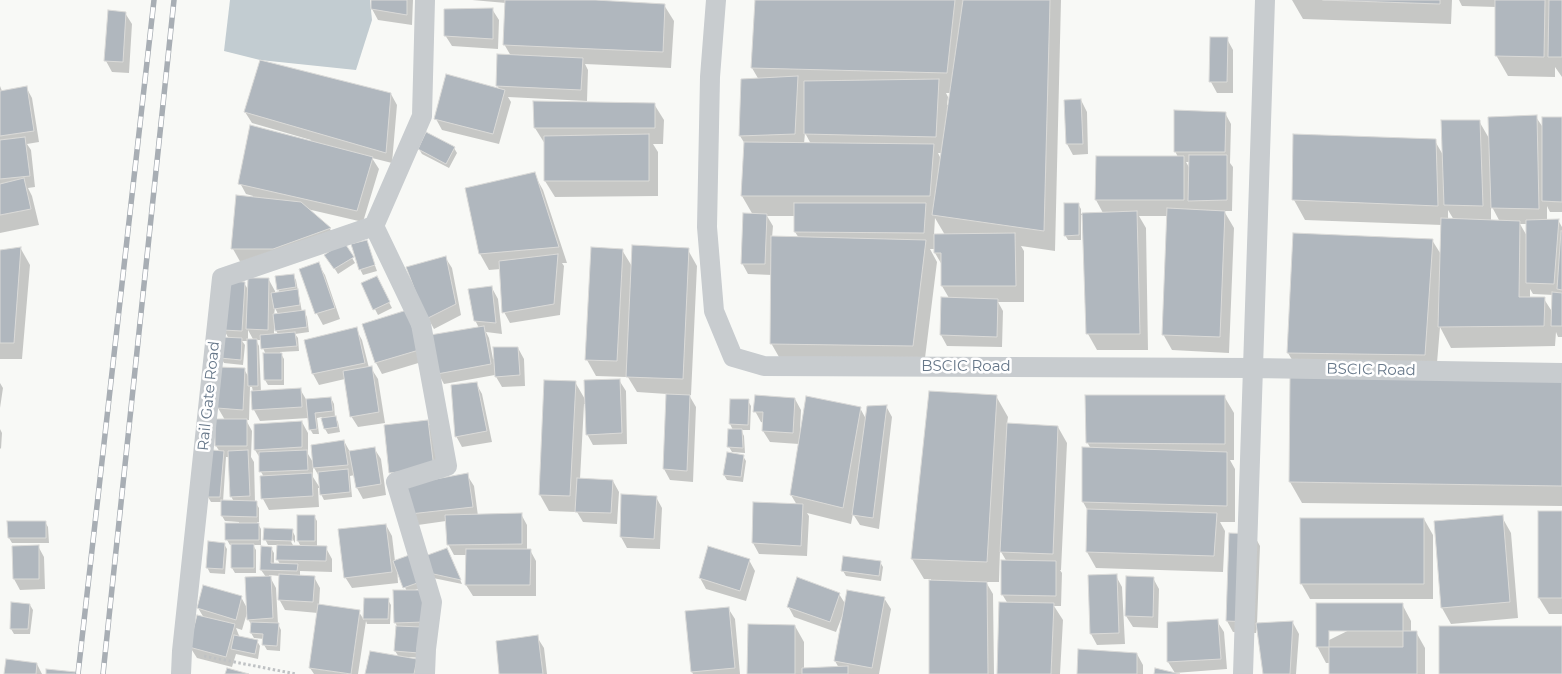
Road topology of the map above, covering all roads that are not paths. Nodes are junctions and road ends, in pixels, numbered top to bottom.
1 (424, 0) edge
2 (716, 0) edge
3 (1265, 0) edge
4 (374, 226) junction
5 (1253, 368) junction
6 (1562, 373) edge
7 (181, 674) edge
8 (425, 674) edge
9 (1243, 674) edge

1 - 4 street
2 - 5 street, BSCIC Road
3 - 5 street
4 - 7 street, Rail Gate Road
4 - 8 street
5 - 6 street, BSCIC Road
5 - 9 street

